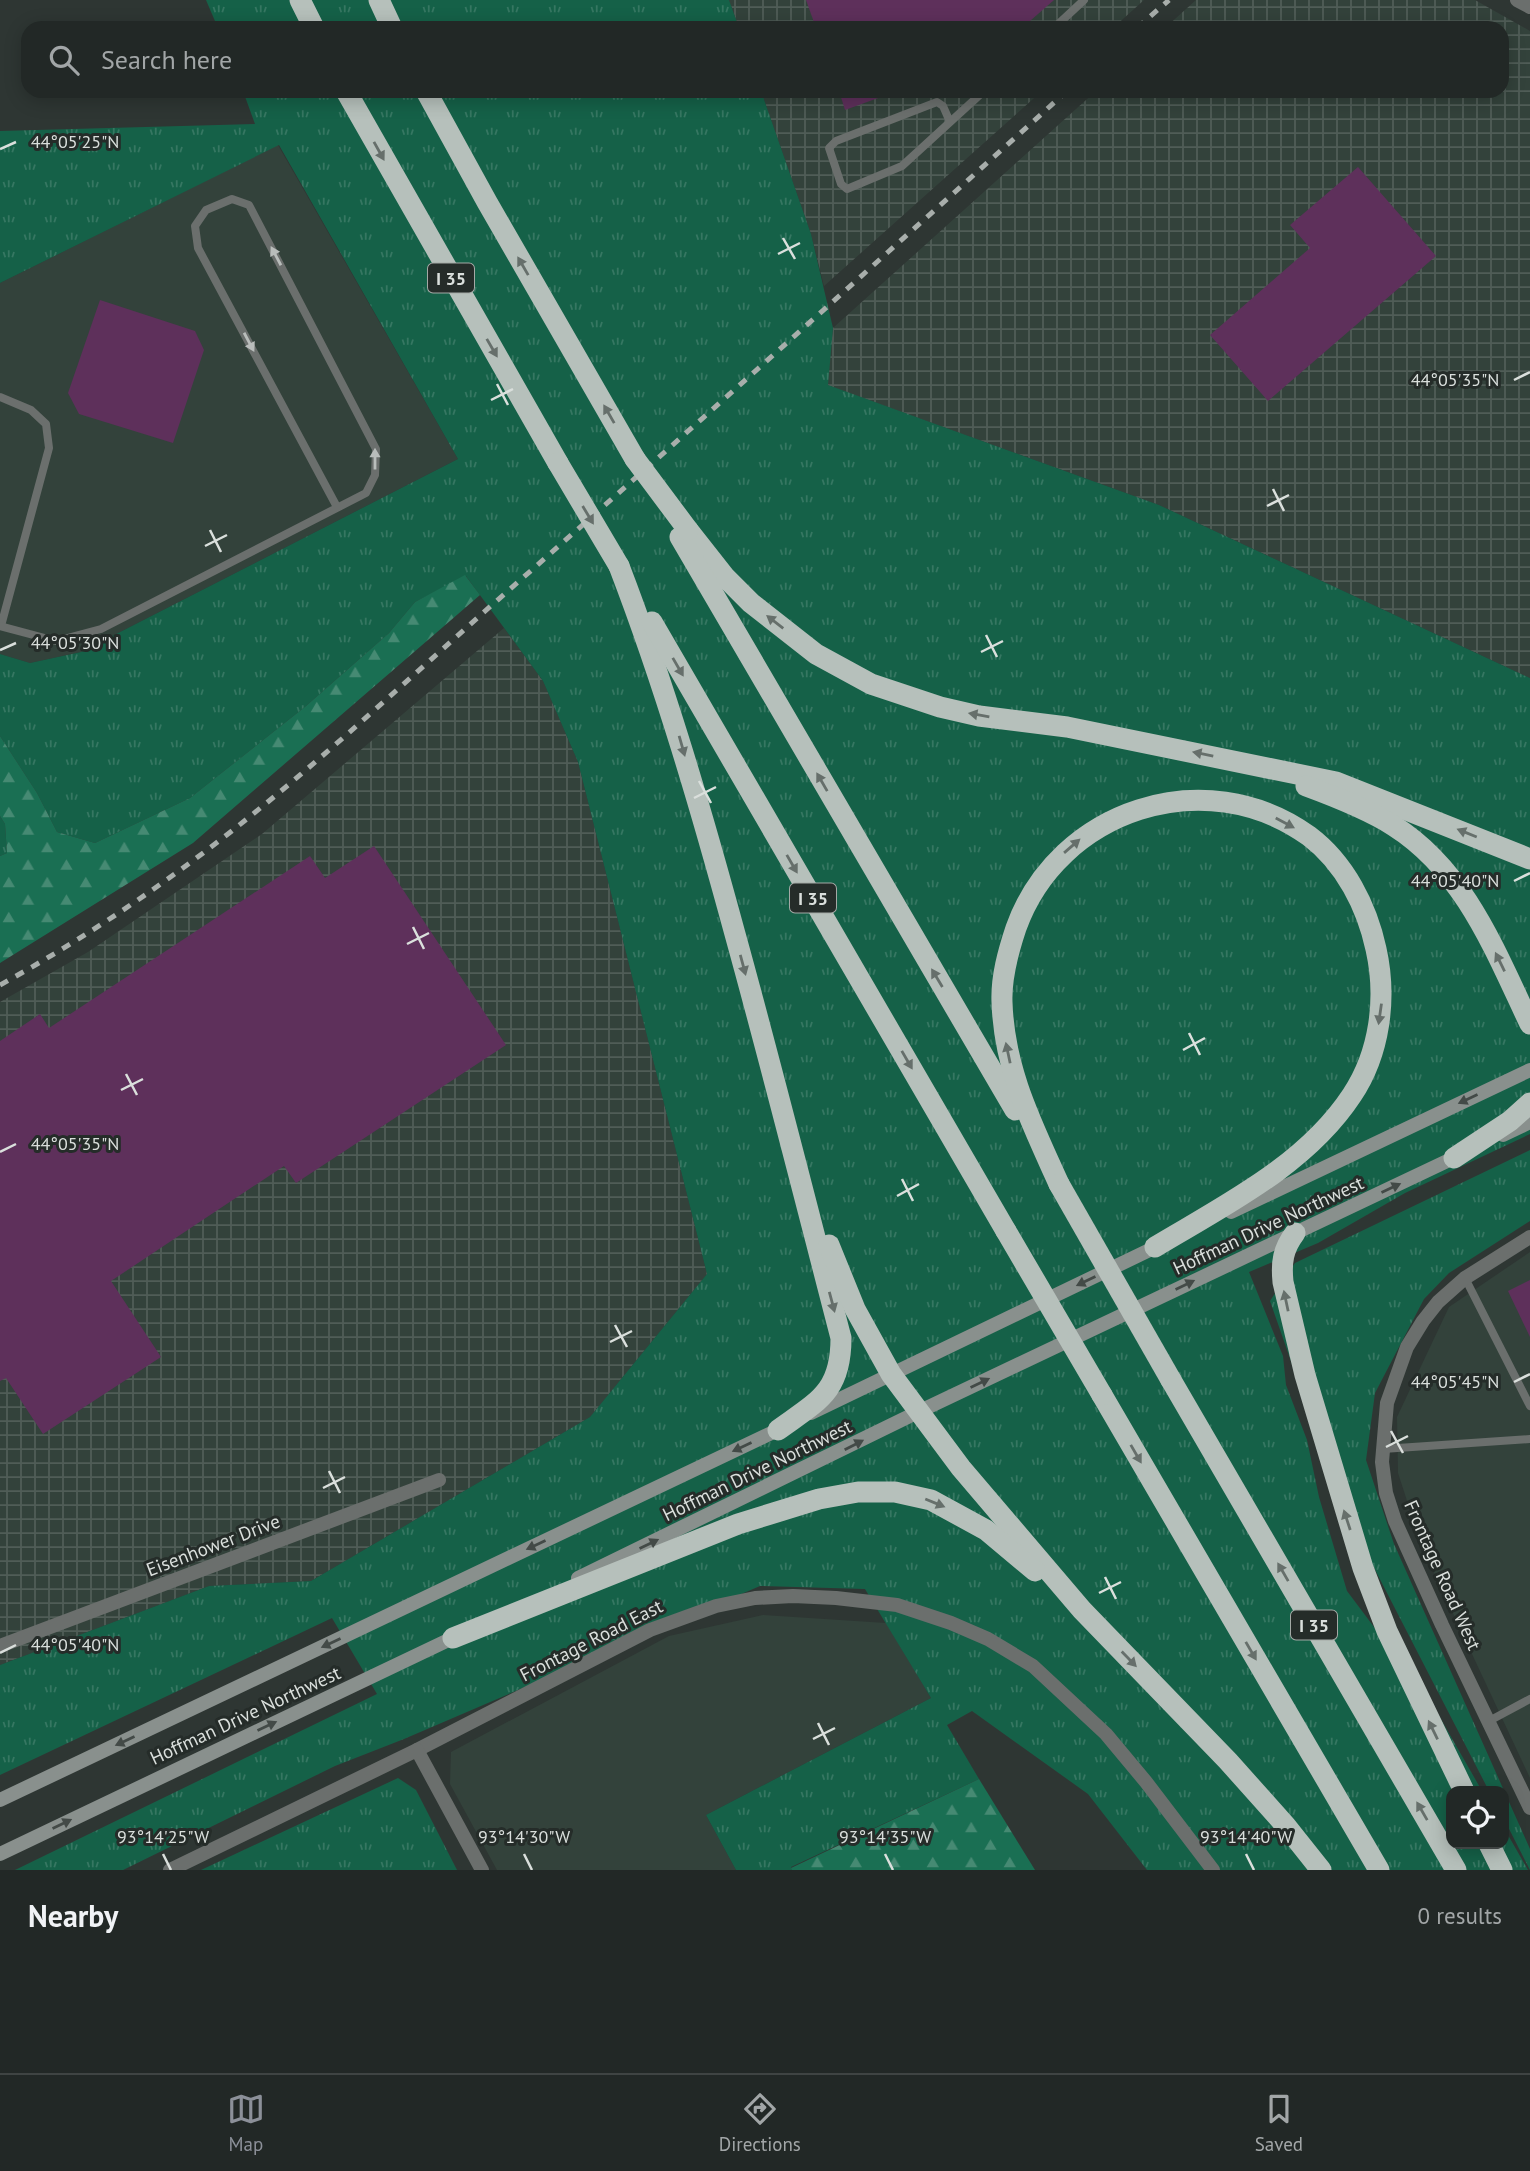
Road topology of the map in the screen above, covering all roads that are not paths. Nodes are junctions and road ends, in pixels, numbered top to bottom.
1 (300, 0) edge
2 (379, 0) edge
3 (1084, 0) edge
4 (1517, 0) edge
5 (1530, 7) edge
6 (310, 21) edge
7 (390, 21) edge
8 (1062, 21) edge
9 (350, 98) edge
10 (430, 98) edge
11 (976, 98) edge
12 (950, 122) junction
13 (0, 397) edge
14 (337, 507) junction
15 (683, 531) junction
16 (619, 566) junction
17 (0, 626) edge
18 (1241, 762) junction
19 (1530, 859) edge
20 (1530, 1024) edge
21 (1530, 1070) edge
22 (1530, 1103) edge
23 (1530, 1122) edge
24 (792, 1141) junction
25 (1454, 1158) junction
26 (1059, 1184) junction
27 (1295, 1233) junction
28 (1530, 1237) edge
29 (1155, 1247) junction
30 (1465, 1278) junction
31 (891, 1374) junction
32 (1530, 1406) edge
33 (918, 1412) junction
34 (778, 1430) junction
35 (1530, 1438) edge
36 (1383, 1449) junction
37 (439, 1480) dead end
38 (1082, 1610) junction
39 (453, 1638) junction
40 (0, 1646) edge
41 (1530, 1699) edge
42 (1489, 1721) junction
43 (417, 1750) junction
44 (1462, 1786) edge
45 (0, 1800) edge
46 (1530, 1808) edge
47 (1492, 1849) edge
48 (0, 1854) edge
49 (170, 1870) edge
50 (482, 1870) edge
51 (1213, 1870) edge
52 (1321, 1870) edge
53 (1379, 1870) edge
54 (1456, 1870) edge
55 (1502, 1870) edge

1 - 6 highway
2 - 7 highway
3 - 8 lane
4 - 5 street
9 -> 16 highway, I 35, bridge
15 -> 10 highway, I 35, bridge
11 - 12 lane
12 - 12 lane
13 - 17 lane
14 -> 14 lane
14 - 17 lane
18 -> 15 highway
26 -> 15 highway, I 35
16 -> 24 highway
16 -> 53 highway, I 35, bridge
19 -> 18 highway
20 -> 18 highway
21 -> 29 main road, Hoffman Drive Northwest
22 - 25 highway
23 - 25 main road, Hoffman Drive Northwest
24 - 31 highway
24 -> 34 highway
27 -> 25 main road, Hoffman Drive Northwest
26 -> 29 highway
54 -> 26 highway, I 35, bridge
33 -> 27 main road, Hoffman Drive Northwest
44 -> 27 highway
28 - 30 street, Frontage Road West
29 -> 31 main road, Hoffman Drive Northwest
30 - 32 lane
30 - 36 street, Frontage Road West
31 - 33 highway
31 - 34 main road, Hoffman Drive Northwest
33 - 38 highway
39 -> 33 main road, Hoffman Drive Northwest
34 -> 45 main road, Hoffman Drive Northwest
35 - 36 lane
36 - 42 street, Frontage Road West
37 - 40 street, Eisenhower Drive
39 -> 38 highway
38 -> 52 highway
48 -> 39 main road, Hoffman Drive Northwest
41 - 42 lane
42 - 46 street, Frontage Road West
43 - 49 street, Frontage Road East
43 - 50 street
43 - 51 street, Frontage Road East
47 - 55 highway

